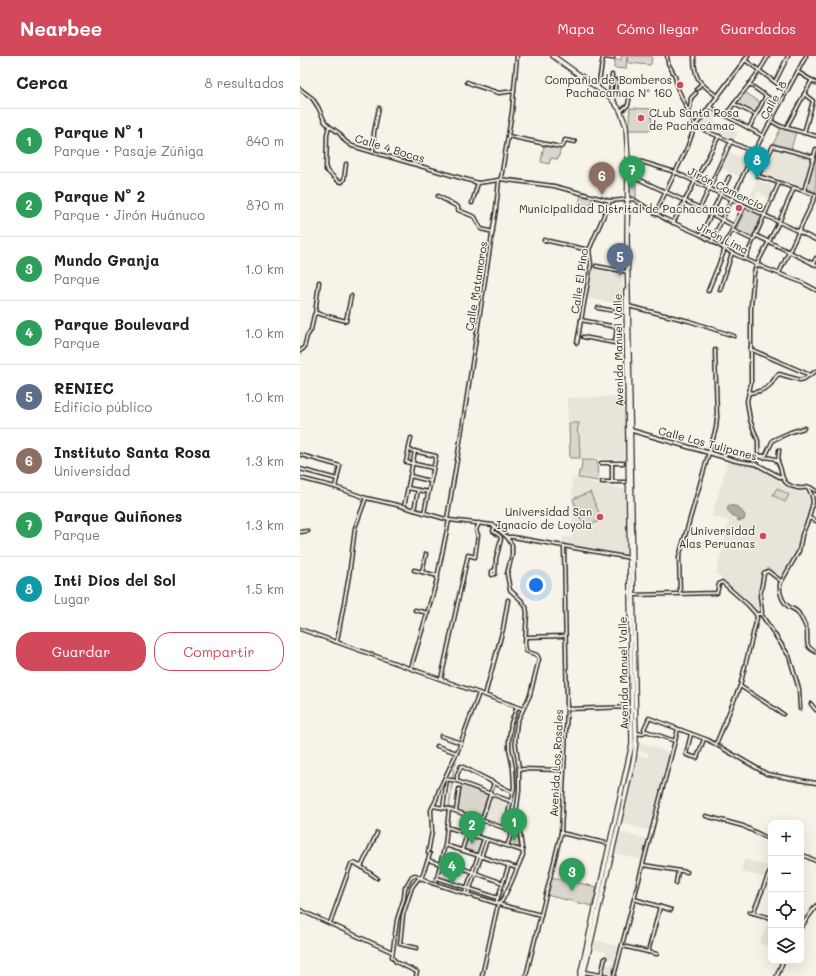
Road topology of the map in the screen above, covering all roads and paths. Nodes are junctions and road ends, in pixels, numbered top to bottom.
1 (517, 56) edge
2 (553, 56) edge
3 (613, 56) edge
4 (667, 56) edge
5 (694, 56) edge
6 (748, 56) edge
7 (768, 56) edge
8 (788, 56) edge
9 (806, 56) edge
10 (603, 57) edge
11 (745, 60) junction
12 (760, 71) junction
13 (798, 72) junction
14 (612, 76) dead end
15 (616, 80) dead end
16 (812, 80) junction
17 (467, 82) dead end
18 (775, 82) junction
19 (816, 83) edge
20 (701, 84) junction
21 (749, 84) junction
22 (300, 89) edge
23 (598, 89) junction
24 (697, 89) dead end
25 (787, 91) junction
26 (514, 92) junction
27 (696, 93) dead end
28 (804, 94) junction
29 (630, 95) dead end
30 (717, 96) junction
31 (766, 96) junction
32 (610, 97) junction
33 (614, 101) junction
34 (734, 104) junction
35 (779, 105) junction
36 (709, 106) junction
37 (379, 108) dead end
38 (621, 111) junction
39 (687, 111) junction
40 (726, 115) junction
41 (756, 115) junction
42 (771, 121) junction
43 (329, 126) junction
44 (695, 126) junction
45 (749, 128) junction
46 (786, 128) junction
47 (804, 133) junction
48 (508, 136) junction
49 (719, 136) junction
50 (763, 136) junction
51 (816, 136) edge
52 (575, 142) dead end
53 (731, 142) junction
54 (816, 149) edge
55 (373, 152) junction
56 (754, 152) junction
57 (814, 157) junction
58 (627, 158) junction
59 (767, 158) junction
60 (346, 164) dead end
61 (675, 172) junction
62 (626, 176) junction
63 (729, 177) dead end
64 (500, 180) junction
65 (694, 180) junction
66 (478, 183) junction
67 (779, 184) junction
68 (709, 188) junction
69 (794, 188) junction
70 (804, 191) junction
71 (665, 192) junction
72 (721, 194) junction
73 (816, 195) edge
74 (438, 196) dead end
75 (626, 199) junction
76 (732, 200) junction
77 (610, 201) junction
78 (684, 201) junction
79 (472, 203) dead end
80 (744, 206) junction
81 (700, 208) junction
82 (655, 214) junction
83 (711, 214) junction
84 (764, 215) junction
85 (722, 220) junction
86 (779, 222) junction
87 (673, 223) junction
88 (734, 226) junction
89 (732, 230) junction
90 (493, 232) junction
91 (800, 232) junction
92 (701, 235) junction
93 (755, 235) junction
94 (544, 240) dead end
95 (754, 240) junction
96 (816, 240) edge
97 (712, 241) junction
98 (768, 242) junction
99 (724, 249) junction
100 (589, 250) junction
101 (789, 252) junction
102 (732, 253) junction
103 (816, 258) edge
104 (745, 259) junction
105 (756, 264) junction
106 (815, 264) edge
107 (596, 266) dead end
108 (627, 272) junction
109 (779, 273) junction
110 (319, 282) dead end
111 (720, 290) dead end
112 (816, 290) edge
113 (708, 291) dead end
114 (350, 296) dead end
115 (628, 306) junction
116 (598, 308) dead end
117 (626, 313) junction
118 (315, 314) junction
119 (581, 320) junction
120 (617, 327) junction
121 (626, 329) junction
122 (734, 336) dead end
123 (583, 337) dead end
124 (577, 343) dead end
125 (750, 349) junction
126 (715, 350) dead end
127 (300, 351) edge
128 (816, 371) edge
129 (810, 375) junction
130 (750, 393) junction
131 (804, 428) dead end
132 (629, 430) junction
133 (412, 438) dead end
134 (409, 450) junction
135 (779, 450) dead end
136 (415, 451) junction
137 (710, 453) junction
138 (757, 454) junction
139 (301, 455) edge
140 (777, 462) junction
141 (412, 463) junction
142 (601, 463) dead end
143 (612, 463) junction
144 (623, 463) dead end
145 (433, 468) junction
146 (300, 470) edge
147 (410, 476) junction
148 (300, 478) edge
149 (782, 478) junction
150 (337, 479) junction
151 (431, 481) junction
152 (602, 482) dead end
153 (612, 482) junction
154 (625, 482) dead end
155 (335, 487) junction
156 (808, 487) junction
157 (408, 488) junction
158 (418, 490) junction
159 (816, 491) edge
160 (428, 492) junction
161 (366, 498) junction
162 (404, 507) junction
163 (414, 510) junction
164 (424, 513) junction
165 (809, 518) junction
166 (448, 519) junction
167 (816, 521) edge
168 (479, 523) junction
169 (495, 526) junction
170 (308, 531) dead end
171 (300, 532) edge
172 (508, 537) junction
173 (564, 546) junction
174 (426, 554) dead end
175 (632, 558) junction
176 (414, 570) dead end
177 (495, 570) dead end
178 (422, 572) junction
179 (438, 576) junction
180 (781, 581) junction
181 (680, 594) junction
182 (632, 595) junction
183 (508, 600) dead end
184 (415, 610) dead end
185 (428, 613) junction
186 (756, 614) junction
187 (761, 614) junction
188 (300, 628) edge
189 (565, 636) junction
190 (526, 637) junction
191 (337, 641) junction
192 (816, 652) edge
193 (411, 668) junction
194 (442, 679) junction
195 (740, 686) junction
196 (479, 693) junction
197 (485, 695) junction
198 (811, 704) dead end
199 (517, 707) junction
200 (634, 707) junction
201 (567, 709) junction
202 (523, 710) junction
203 (800, 710) dead end
204 (816, 710) edge
205 (782, 714) dead end
206 (678, 729) junction
207 (645, 731) junction
208 (636, 733) junction
209 (691, 734) junction
210 (441, 736) dead end
211 (704, 739) junction
212 (675, 742) junction
213 (461, 743) junction
214 (716, 744) junction
215 (437, 746) dead end
216 (457, 753) junction
217 (519, 769) junction
218 (564, 770) junction
219 (446, 779) junction
220 (457, 781) junction
221 (494, 783) junction
222 (816, 783) edge
223 (459, 789) dead end
224 (512, 792) junction
225 (490, 794) junction
226 (510, 801) junction
227 (433, 806) junction
228 (443, 808) junction
229 (449, 809) junction
230 (456, 812) junction
231 (706, 816) dead end
232 (481, 820) junction
233 (447, 827) junction
234 (505, 828) junction
235 (377, 833) dead end
236 (560, 833) junction
237 (467, 834) junction
238 (476, 837) junction
239 (485, 839) junction
240 (768, 839) edge
241 (445, 845) junction
242 (612, 845) junction
243 (507, 846) junction
244 (462, 850) junction
245 (523, 851) junction
246 (804, 855) edge
247 (480, 856) junction
248 (428, 860) junction
249 (442, 861) junction
250 (816, 861) edge
251 (441, 864) junction
252 (509, 865) junction
253 (643, 865) junction
254 (360, 866) junction
255 (517, 868) junction
256 (678, 871) junction
257 (474, 872) junction
258 (686, 872) dead end
259 (768, 876) edge
260 (377, 878) dead end
261 (437, 878) junction
262 (420, 879) junction
263 (436, 882) dead end
264 (503, 883) junction
265 (676, 883) dead end
266 (468, 889) junction
267 (466, 893) junction
268 (498, 898) junction
269 (634, 899) junction
270 (497, 903) junction
271 (816, 906) edge
272 (660, 907) junction
273 (300, 910) edge
274 (670, 910) dead end
275 (541, 915) junction
276 (768, 917) edge
277 (330, 923) junction
278 (804, 923) edge
279 (622, 946) junction
280 (417, 948) dead end
281 (392, 952) junction
282 (648, 952) junction
283 (657, 954) dead end
284 (605, 958) dead end
285 (782, 964) edge
286 (584, 974) edge
287 (601, 975) junction
288 (416, 976) edge
289 (482, 976) edge
290 (526, 976) edge
291 (580, 976) edge
292 (606, 976) edge
293 (614, 976) edge
294 (777, 976) edge

1 - 26 street, Calle Matamoros
2 - 23 main road, Avenida Manuel Valle
3 - 10 street
4 - 39 street
5 - 20 street
6 - 11 street
7 - 12 street
8 - 18 street
9 - 13 street, Calle 18
10 - 23 street
11 - 12 street
11 - 30 street
12 - 18 street
12 - 21 street
13 - 16 street
13 - 25 street, Calle 18
14 - 32 street
15 - 33 street
16 - 19 street
16 - 28 street
17 - 26 street
18 - 25 street
20 - 24 street
20 - 30 street
21 - 31 street
21 - 34 street
22 - 43 street, Calle 4 Bocas
23 - 32 main road, Avenida Manuel Valle
25 - 35 street, Calle 18
26 - 48 street, Calle Matamoros
27 - 39 street
28 - 46 street
28 - 47 street
29 - 38 street
30 - 36 street
31 - 35 street
31 - 41 street
32 - 33 main road, Avenida Manuel Valle
33 - 38 main road, Avenida Manuel Valle
34 - 40 street
34 - 41 street
35 - 42 street, Calle 18
36 - 40 street
36 - 44 street
37 - 55 street
38 - 58 main road, Avenida Manuel Valle
39 - 44 street
40 - 45 street
41 - 45 street
42 - 46 street
42 - 50 street, Calle 18
43 - 55 street, Calle 4 Bocas
43 - 60 street
44 - 49 street
44 - 61 street
45 - 50 street
46 - 47 street
47 - 51 street
48 - 52 street
48 - 64 street, Calle Matamoros
49 - 53 street
49 - 65 street
50 - 56 street, Calle 18
53 - 56 street
53 - 68 street
54 - 57 street
55 - 66 street, Calle 4 Bocas
56 - 59 street
56 - 76 street, Calle 18
57 - 59 street
57 - 70 street
58 - 61 street, Jirón Comercio
58 - 62 main road, Avenida Manuel Valle
59 - 67 street
61 - 65 street, Jirón Comercio
61 - 71 street
62 - 71 street
62 - 75 main road, Avenida Manuel Valle
63 - 72 street
64 - 66 street, Calle 4 Bocas
64 - 77 street, Calle 4 Bocas
64 - 90 street, Calle Matamoros
65 - 68 street, Jirón Comercio
65 - 78 street
66 - 79 street
67 - 69 street
67 - 84 street
68 - 72 street, Jirón Comercio
68 - 81 street
69 - 70 street
69 - 86 street
70 - 73 street
71 - 78 street
71 - 82 street
72 - 76 street, Jirón Comercio
72 - 83 street
73 - 91 street
74 - 90 street
75 - 77 street, Calle 4 Bocas
75 - 82 street, Jirón Lima
75 - 108 main road, Avenida Manuel Valle
76 - 80 street, Jirón Comercio
76 - 85 street, Calle 18
77 - 100 street, Calle El Pino
78 - 81 street
78 - 87 street
80 - 84 street, Jirón Comercio
80 - 88 street
81 - 83 street
82 - 87 street, Jirón Lima
83 - 85 street
83 - 92 street
84 - 86 street, Jirón Comercio
84 - 93 street
85 - 88 street
85 - 97 street, Calle 18
86 - 91 street, Jirón Comercio
86 - 98 street
87 - 92 street, Jirón Lima
88 - 89 street
89 - 95 street
89 - 99 street
90 - 166 street, Calle Matamoros
91 - 96 street, Jirón Comercio
91 - 101 street
92 - 97 street, Jirón Lima
93 - 95 street
93 - 98 street
94 - 100 street
95 - 104 street
97 - 99 street, Jirón Lima
98 - 101 street
98 - 105 street
99 - 102 street, Jirón Lima
99 - 113 street
100 - 119 street, Calle El Pino
101 - 106 street
101 - 109 street
102 - 104 street, Jirón Lima
102 - 111 street
103 - 106 street
104 - 105 street, Jirón Lima
105 - 109 street, Jirón Lima
105 - 125 street
107 - 108 street
108 - 115 main road, Avenida Manuel Valle
108 - 117 main road, Avenida Manuel Valle
109 - 112 street, Jirón Lima
110 - 118 street
114 - 118 street
115 - 122 street
115 - 132 main road, Avenida Manuel Valle
116 - 117 street
117 - 121 main road, Avenida Manuel Valle
118 - 127 street
119 - 120 street
119 - 124 street, Calle El Pino
120 - 121 street
120 - 123 street
121 - 132 main road, Avenida Manuel Valle
125 - 129 street
125 - 130 street
126 - 137 street
128 - 129 street
129 - 130 street
130 - 138 street
131 - 138 street
132 - 137 street, Calle Los Tulipanes
132 - 175 main road, Avenida Manuel Valle
133 - 134 street
134 - 136 street
134 - 141 street
135 - 140 street
136 - 141 street
136 - 145 street
137 - 149 street, Calle Los Tulipanes
137 - 181 street
138 - 140 street
139 - 150 street
140 - 149 street
141 - 145 street
141 - 147 street
142 - 143 street
143 - 144 street
143 - 153 street
145 - 151 street
146 - 150 street
147 - 151 street
147 - 157 street
148 - 155 street
149 - 156 street
150 - 155 street
151 - 160 street
152 - 153 street
153 - 154 street
155 - 161 street
156 - 159 street
156 - 165 street
157 - 158 street
157 - 162 street
158 - 160 street
158 - 163 street
160 - 164 street
161 - 162 street
161 - 191 street
162 - 163 street
163 - 164 street
164 - 166 street
165 - 167 street
165 - 180 street
166 - 168 street
166 - 179 street, Calle Matamoros
168 - 169 street
168 - 194 street
169 - 172 street
169 - 177 street
170 - 171 street
172 - 173 street
172 - 190 street
173 - 175 street
173 - 189 street, Avenida Los Rosales
174 - 178 street
175 - 182 main road, Avenida Manuel Valle
176 - 178 street
178 - 179 street
179 - 185 street, Calle Matamoros
180 - 187 street
180 - 192 street
181 - 182 street
181 - 186 street
182 - 200 main road, Avenida Manuel Valle
183 - 197 street
184 - 185 street
185 - 193 street, Calle Matamoros
186 - 187 street
186 - 195 street
187 - 203 street
188 - 191 street
189 - 190 street
189 - 201 street, Avenida Los Rosales
190 - 202 street
191 - 193 street
193 - 194 street
194 - 196 street
195 - 205 street
195 - 214 street
196 - 197 street
196 - 213 street
197 - 199 street
198 - 204 street
199 - 202 street
199 - 224 street
200 - 201 street
200 - 208 main road, Avenida Manuel Valle
200 - 242 main road, Avenida Manuel Valle
201 - 218 street, Avenida Los Rosales
202 - 217 street
206 - 207 street
206 - 209 street
206 - 212 street
207 - 208 street
207 - 212 street
208 - 242 main road, Avenida Manuel Valle
209 - 211 street
209 - 211 street
210 - 213 street
211 - 214 street
212 - 253 street
213 - 216 street
214 - 222 street
215 - 216 street
216 - 219 street
217 - 218 street
217 - 245 street
218 - 236 street, Avenida Los Rosales
219 - 220 street
219 - 227 street
219 - 228 street
220 - 221 street
220 - 225 street
221 - 224 street
221 - 225 street
223 - 230 street
224 - 226 street
225 - 226 street
225 - 232 street
226 - 234 street
227 - 228 street
227 - 248 street
228 - 229 street
229 - 230 street
229 - 233 street
230 - 232 street
231 - 240 street
232 - 234 street
232 - 238 street
233 - 237 street
233 - 241 street
234 - 243 street
235 - 254 street
236 - 242 street
236 - 275 street, Avenida Los Rosales
237 - 238 street
237 - 244 street
238 - 239 street
239 - 243 street
239 - 247 street
241 - 244 street
241 - 249 street
242 - 286 main road, Avenida Manuel Valle
242 - 291 main road, Avenida Manuel Valle
243 - 245 street
244 - 247 street
245 - 255 street
246 - 250 street
247 - 252 street
247 - 257 street
248 - 251 street
248 - 262 street
249 - 251 street
249 - 257 street
251 - 261 street
252 - 255 street
252 - 264 street
253 - 256 street
253 - 269 street
254 - 260 street
254 - 277 street
255 - 270 street
256 - 258 street
256 - 265 street
257 - 264 street
257 - 266 street
259 - 276 street
261 - 263 street
261 - 266 street
262 - 267 street
262 - 280 street
262 - 281 street
264 - 268 street
266 - 267 street
266 - 268 street
267 - 270 street
268 - 270 street
269 - 272 street
269 - 279 street
270 - 275 street
270 - 289 street
271 - 278 street
272 - 274 street
272 - 282 street
273 - 277 street
275 - 290 street, Avenida Los Rosales
277 - 281 street
279 - 282 street
279 - 293 street
281 - 288 street
282 - 283 street
284 - 287 street
285 - 294 street
286 - 287 street
287 - 292 street

